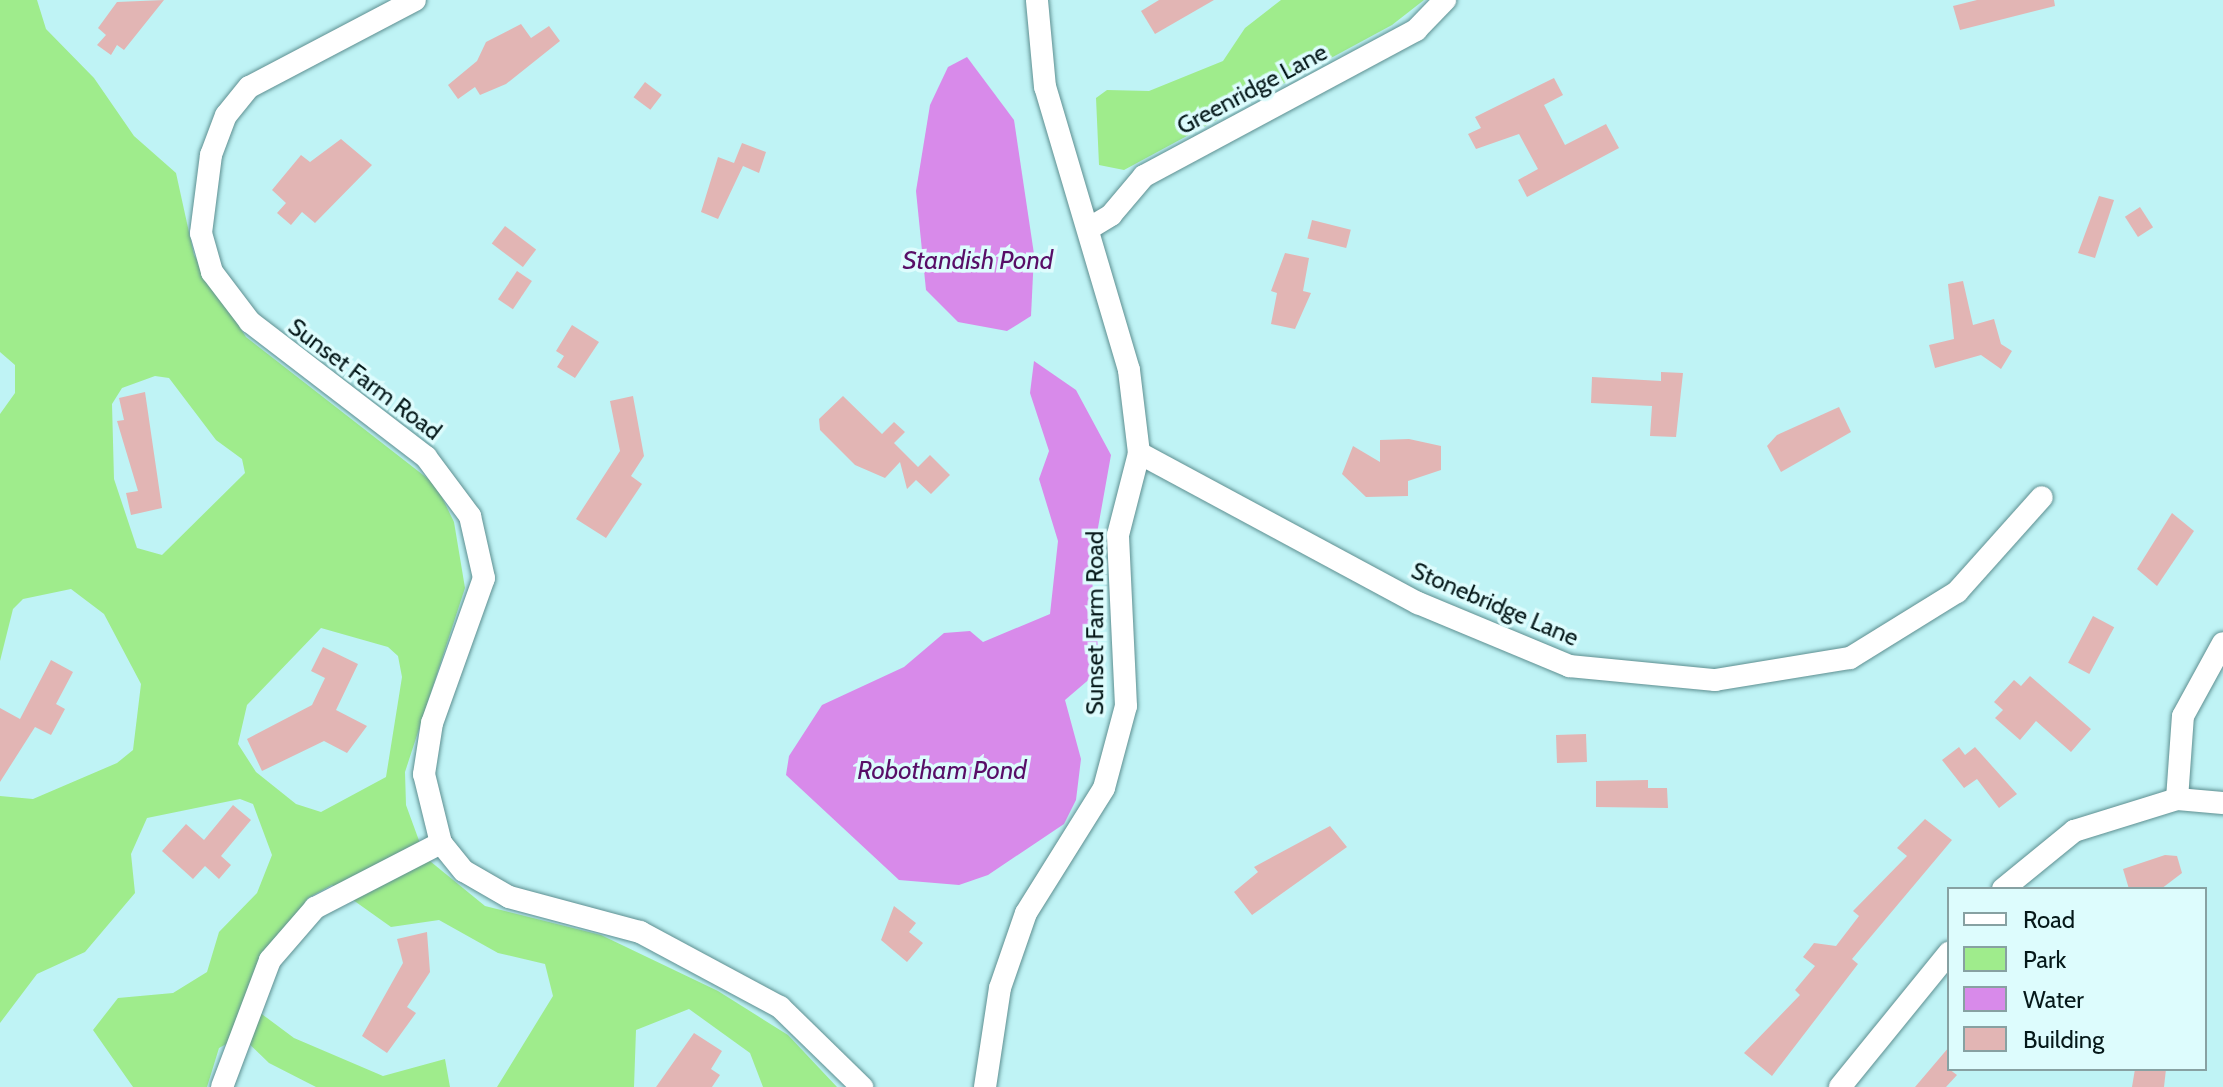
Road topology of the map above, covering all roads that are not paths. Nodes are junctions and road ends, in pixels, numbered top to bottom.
1 (415, 0) edge
2 (1037, 0) edge
3 (1445, 0) edge
4 (1088, 229) junction
5 (1139, 453) junction
6 (2042, 497) dead end
7 (2223, 643) edge
8 (2177, 799) junction
9 (2223, 803) edge
10 (441, 843) junction
11 (2005, 887) edge
12 (1947, 955) edge
13 (222, 1087) edge
14 (862, 1087) edge
15 (985, 1087) edge
16 (1840, 1087) edge

1 - 10 street, Sunset Farm Road
2 - 4 street, Sunset Farm Road
3 - 4 street, Greenridge Lane
4 - 5 street, Sunset Farm Road
5 - 6 street, Stonebridge Lane
5 - 15 street, Sunset Farm Road
7 - 8 street
8 - 9 street
8 - 11 street
10 - 13 street
10 - 14 street, Sunset Farm Road
12 - 16 street

